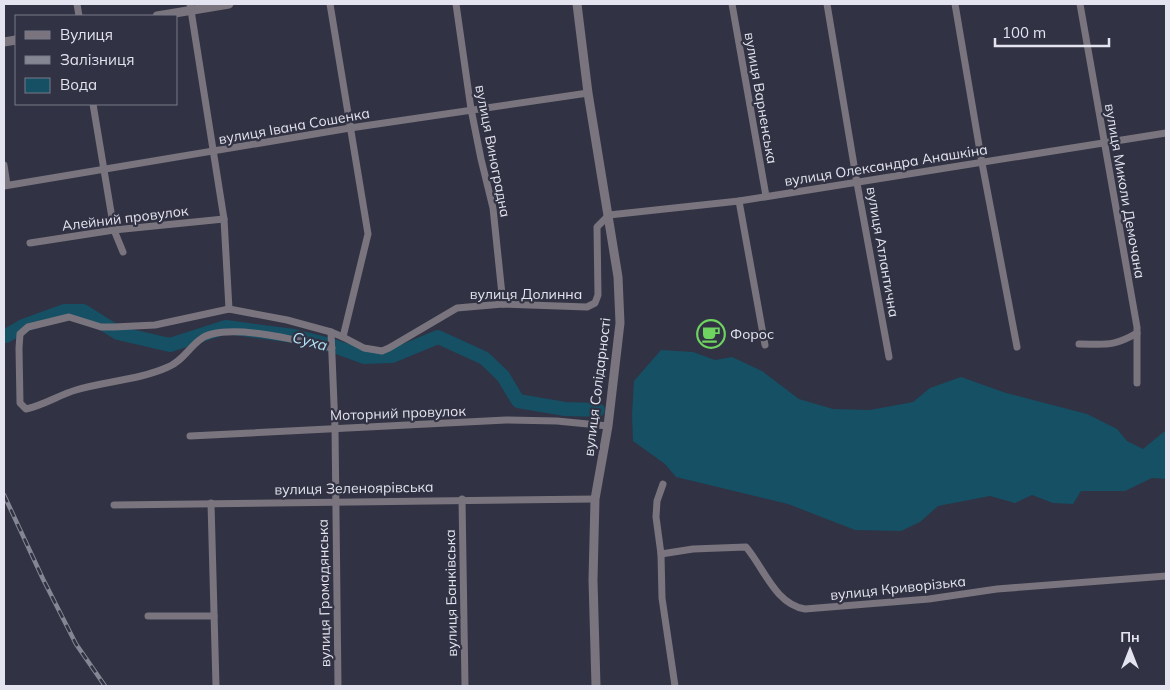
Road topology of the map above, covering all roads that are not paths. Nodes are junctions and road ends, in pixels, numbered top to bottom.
1 (228, 4) edge
2 (330, 4) edge
3 (456, 4) edge
4 (577, 4) edge
5 (732, 4) edge
6 (828, 4) edge
7 (955, 4) edge
8 (1080, 4) edge
9 (190, 7) edge
10 (161, 15) edge
11 (588, 94) junction
12 (93, 105) edge
13 (471, 109) junction
14 (350, 128) junction
15 (1166, 133) edge
16 (1104, 143) junction
17 (213, 152) junction
18 (982, 163) junction
19 (4, 164) edge
20 (103, 169) junction
21 (857, 183) junction
22 (6, 185) edge
23 (766, 196) junction
24 (739, 201) junction
25 (609, 215) junction
26 (224, 218) junction
27 (114, 230) junction
28 (30, 243) dead end
29 (123, 252) dead end
30 (503, 304) junction
31 (229, 309) junction
32 (1137, 333) junction
33 (331, 334) junction
34 (344, 337) junction
35 (1079, 344) dead end
36 (765, 345) dead end
37 (332, 348) junction
38 (1017, 348) dead end
39 (889, 357) dead end
40 (1138, 384) dead end
41 (608, 426) junction
42 (334, 428) junction
43 (190, 436) dead end
44 (663, 484) dead end
45 (462, 499) junction
46 (595, 499) junction
47 (336, 501) junction
48 (211, 503) junction
49 (114, 504) dead end
50 (661, 554) junction
51 (1166, 576) edge
52 (148, 616) dead end
53 (214, 616) junction
54 (216, 686) edge
55 (338, 686) edge
56 (465, 686) edge
57 (596, 686) edge
58 (675, 686) edge

1 - 9 street
2 - 14 street
3 - 13 street, вулиця Виноградна
4 - 11 street, вулиця Солідарності
5 - 23 street, вулиця Варненська
6 - 21 street, вулиця Атлантична
7 - 18 street
8 - 16 street, вулиця Миколи Демочана
9 - 10 street
9 - 17 street
11 - 13 street, вулиця Івана Сошенка
11 - 25 street, вулиця Солідарності
12 - 20 street
13 - 14 street, вулиця Івана Сошенка
13 - 30 street, вулиця Виноградна
14 - 17 street, вулиця Івана Сошенка
14 - 34 street
15 - 16 street, вулиця Олександра Анашкіна
16 - 18 street, вулиця Олександра Анашкіна
16 - 32 street, вулиця Миколи Демочана
17 - 20 street, вулиця Івана Сошенка
17 - 26 street
18 - 21 street, вулиця Олександра Анашкіна
18 - 38 street
19 - 22 street
20 - 22 street, вулиця Івана Сошенка
20 - 27 street
21 - 23 street, вулиця Олександра Анашкіна
21 - 39 street, вулиця Атлантична
23 - 24 street, вулиця Олександра Анашкіна
24 - 25 street, вулиця Олександра Анашкіна
24 - 36 street
25 - 30 street, вулиця Долинна
25 - 41 street, вулиця Солідарності
26 - 27 street, Алейний провулок
26 - 31 street
27 - 28 street, Алейний провулок
27 - 29 street
30 - 34 street, вулиця Долинна
31 - 33 street, вулиця Долинна
31 - 37 street, вулиця Долинна
32 - 35 street
32 - 40 street, вулиця Миколи Демочана
33 - 34 street, вулиця Долинна
33 - 37 street, вулиця Громадянська
37 - 42 street, вулиця Громадянська
41 - 42 street, Моторний провулок
41 - 46 street, вулиця Солідарності
42 - 43 street, Моторний провулок
42 - 47 street, вулиця Громадянська
44 - 50 street
45 - 46 street, вулиця Зеленоярівська
45 - 47 street, вулиця Зеленоярівська
45 - 56 street, вулиця Банківська
46 - 57 street, вулиця Солідарності
47 - 48 street, вулиця Зеленоярівська
47 - 55 street, вулиця Громадянська
48 - 49 street, вулиця Зеленоярівська
48 - 53 street
50 - 51 street, вулиця Криворізька
50 - 58 street
52 - 53 street
53 - 54 street

